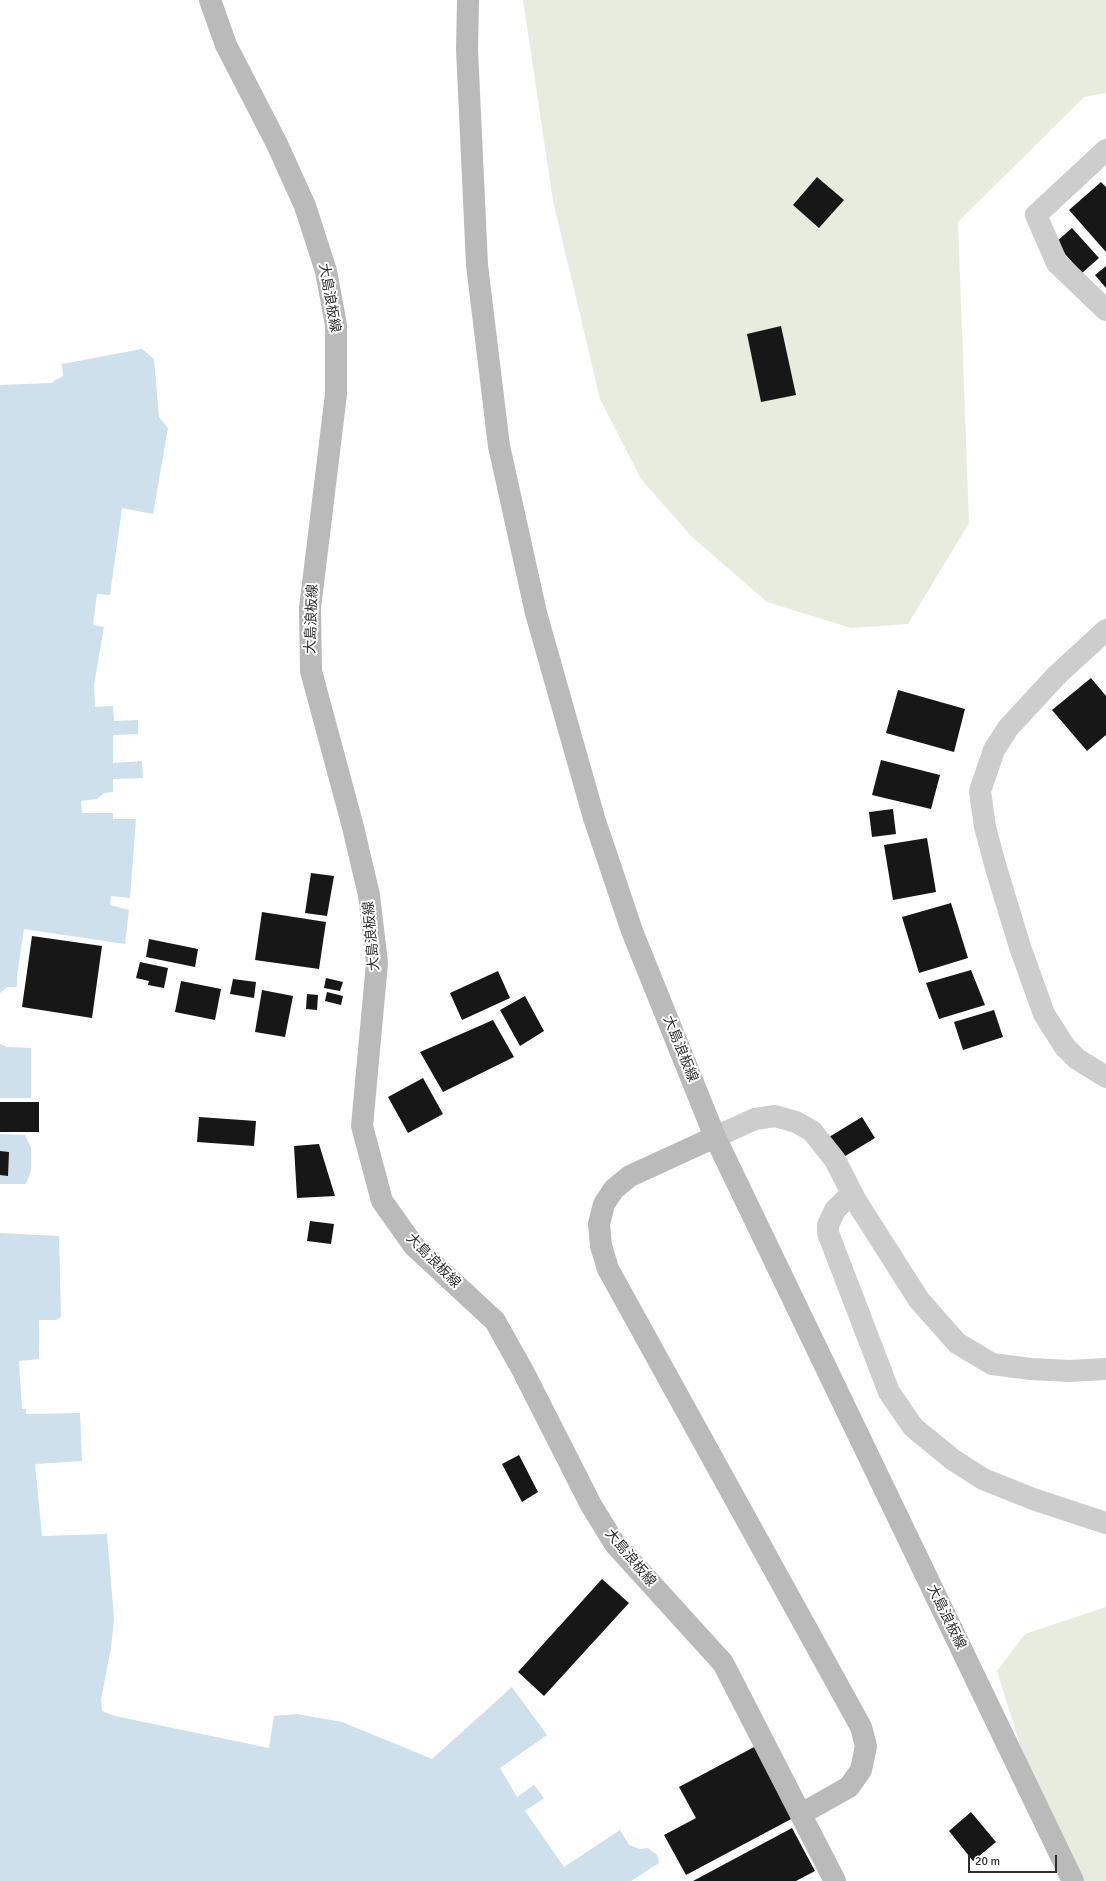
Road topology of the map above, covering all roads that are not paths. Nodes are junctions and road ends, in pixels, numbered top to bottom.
1 (210, 0) edge
2 (468, 0) edge
3 (1106, 150) edge
4 (1106, 310) edge
5 (1106, 630) edge
6 (1106, 1077) edge
7 (715, 1137) junction
8 (852, 1192) junction
9 (1106, 1369) edge
10 (1106, 1523) edge
11 (801, 1814) junction
12 (835, 1881) edge
13 (1073, 1881) edge

1 - 11 main road, 大島浪板線
2 - 7 main road, 大島浪板線
3 - 4 street
5 - 6 street
7 - 8 street
7 - 11 main road
7 - 13 main road, 大島浪板線
8 - 9 street
8 - 10 street
11 - 12 main road, 大島浪板線

